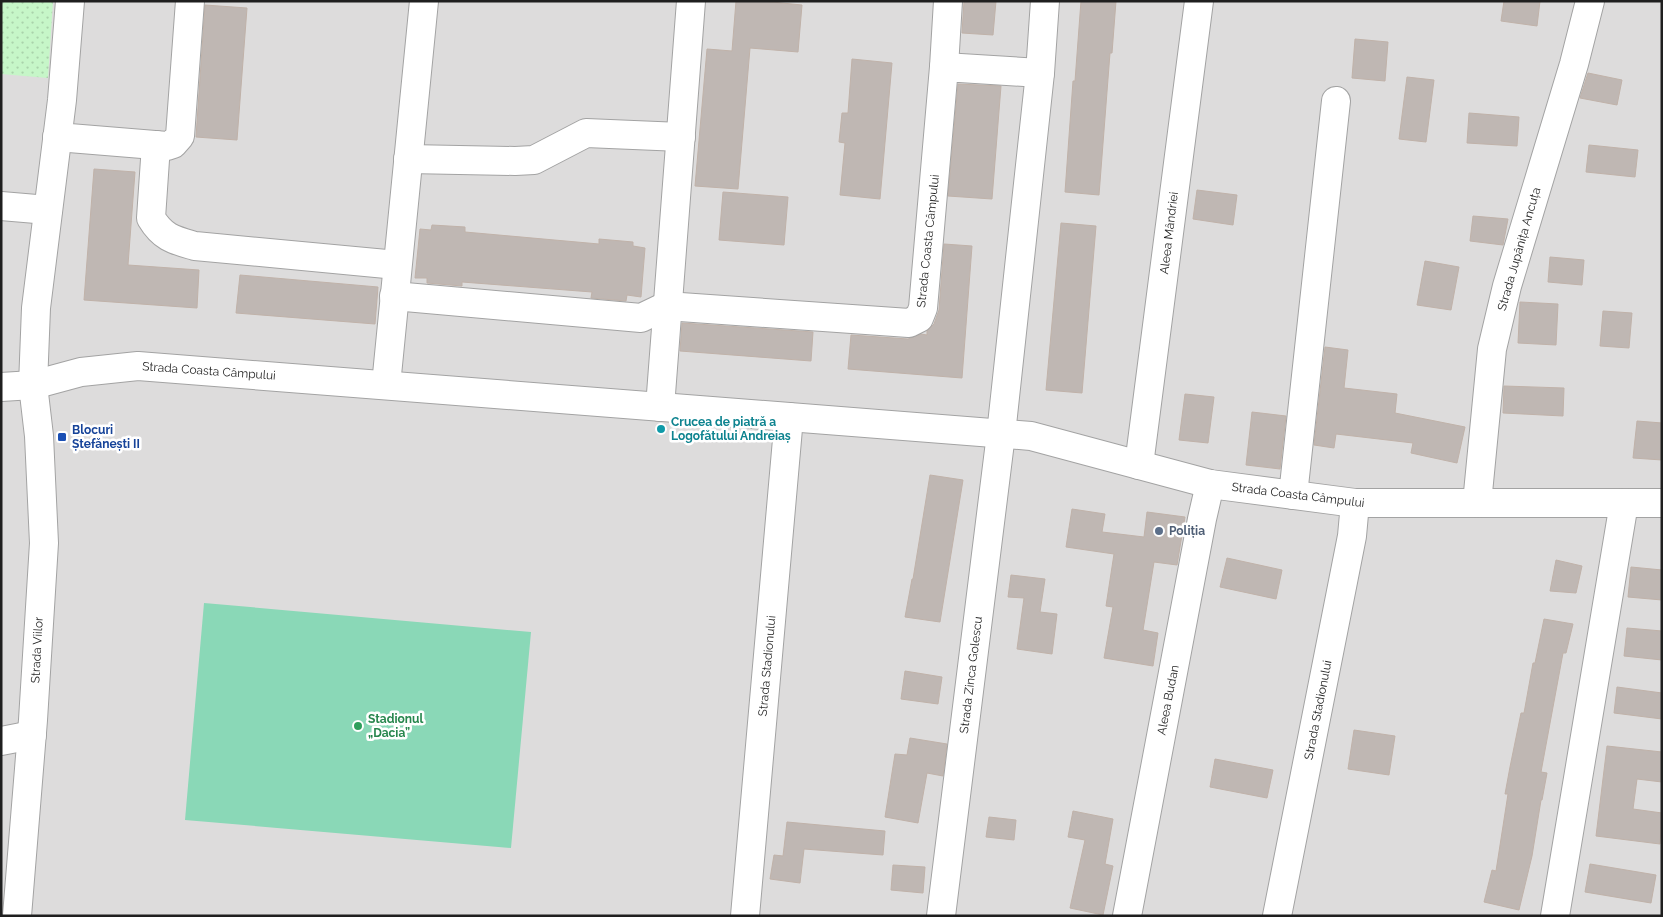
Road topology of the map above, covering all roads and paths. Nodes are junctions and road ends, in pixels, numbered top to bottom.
1 (70, 1) edge
2 (190, 1) edge
3 (424, 1) edge
4 (691, 1) edge
5 (948, 1) edge
6 (1045, 1) edge
7 (1199, 1) edge
8 (1590, 1) edge
9 (944, 66) junction
10 (1040, 72) junction
11 (1336, 101) dead end
12 (57, 137) junction
13 (681, 137) junction
14 (156, 146) junction
15 (408, 159) junction
16 (1, 206) edge
17 (48, 210) junction
18 (397, 265) junction
19 (394, 296) junction
20 (666, 306) junction
21 (33, 385) junction
22 (386, 385) junction
23 (1, 387) edge
24 (660, 407) junction
25 (790, 417) junction
26 (1001, 434) junction
27 (1139, 465) junction
28 (1210, 484) junction
29 (1293, 495) junction
30 (1624, 502) junction
31 (1662, 502) edge
32 (1355, 503) junction
33 (1477, 503) junction
34 (32, 735) junction
35 (1, 742) edge
36 (17, 916) edge
37 (745, 916) edge
38 (941, 916) edge
39 (1127, 916) edge
40 (1277, 916) edge
41 (1554, 916) edge

1 - 12 street
2 - 14 street
3 - 15 street
4 - 13 street
5 - 9 street
6 - 10 street
7 - 27 street, Aleea Mândriei
8 - 33 street, Strada Jupânița Ancuța
9 - 10 street
9 - 20 street, Strada Coasta Câmpului
10 - 26 street
11 - 29 street
12 - 14 street
12 - 17 street
13 - 15 street
13 - 20 street
14 - 18 street
15 - 18 street
16 - 17 street
17 - 21 street
18 - 19 street
19 - 20 street, Strada Coasta Câmpului
19 - 22 street
20 - 24 street
21 - 22 street, Strada Coasta Câmpului
21 - 23 street, Strada Coasta Câmpului
21 - 34 street, Strada Viilor
22 - 24 street, Strada Coasta Câmpului
24 - 25 street, Strada Coasta Câmpului
25 - 26 street, Strada Coasta Câmpului
25 - 37 street, Strada Stadionului
26 - 27 street, Strada Coasta Câmpului
26 - 38 street, Strada Zinca Golescu
27 - 28 street, Strada Coasta Câmpului
28 - 29 street, Strada Coasta Câmpului
28 - 39 street, Aleea Budan
29 - 32 street, Strada Coasta Câmpului
30 - 31 street, Strada Coasta Câmpului
30 - 33 street, Strada Coasta Câmpului
30 - 41 street
32 - 33 street, Strada Coasta Câmpului
32 - 40 street, Strada Stadionului
34 - 35 street
34 - 36 street, Strada Viilor

